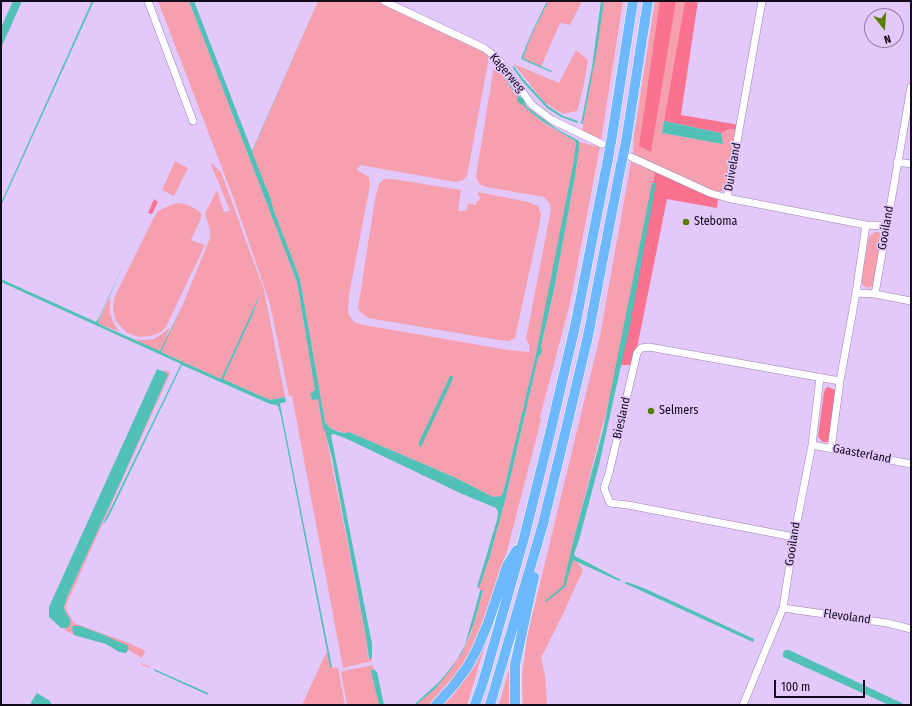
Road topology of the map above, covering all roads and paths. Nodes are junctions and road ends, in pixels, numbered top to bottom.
1 (148, 1) edge
2 (384, 1) edge
3 (633, 1) edge
4 (648, 1) edge
5 (762, 1) edge
6 (911, 87) edge
7 (193, 121) dead end
8 (602, 144) dead end
9 (631, 157) dead end
10 (897, 162) junction
11 (911, 164) edge
12 (727, 198) junction
13 (866, 225) junction
14 (886, 226) junction
15 (856, 293) junction
16 (875, 294) junction
17 (911, 301) edge
18 (820, 378) junction
19 (840, 381) junction
20 (812, 445) junction
21 (831, 448) junction
22 (911, 464) edge
23 (543, 524) junction
24 (794, 537) junction
25 (524, 538) junction
26 (783, 608) junction
27 (911, 629) edge
28 (747, 704) edge
29 (436, 705) edge
30 (475, 705) edge
31 (490, 705) edge
32 (516, 705) edge

1 - 7 street
2 - 8 street, Kagerweg
3 - 25 highway, bridge
4 - 23 highway, bridge
5 - 12 street, Duiveland
6 - 10 street, Gooiland
9 - 12 street
10 - 11 street
10 - 14 street, Gooiland
12 - 13 street, Duiveland
13 - 14 street, Duiveland
13 - 15 street, Gooiland
14 - 16 street, Gooiland
15 - 16 street
15 - 19 street, Gooiland
16 - 17 street
18 - 19 street, Biesland
18 - 20 street, Gooiland
18 - 24 street, Biesland
19 - 21 street, Gooiland
20 - 21 street, Gaasterland
20 - 24 street, Gooiland
21 - 22 street, Gaasterland
23 - 31 highway
23 - 32 highway
24 - 26 street, Gooiland
25 - 29 highway
25 - 30 highway
26 - 27 street, Flevoland
26 - 28 street, Gooiland

